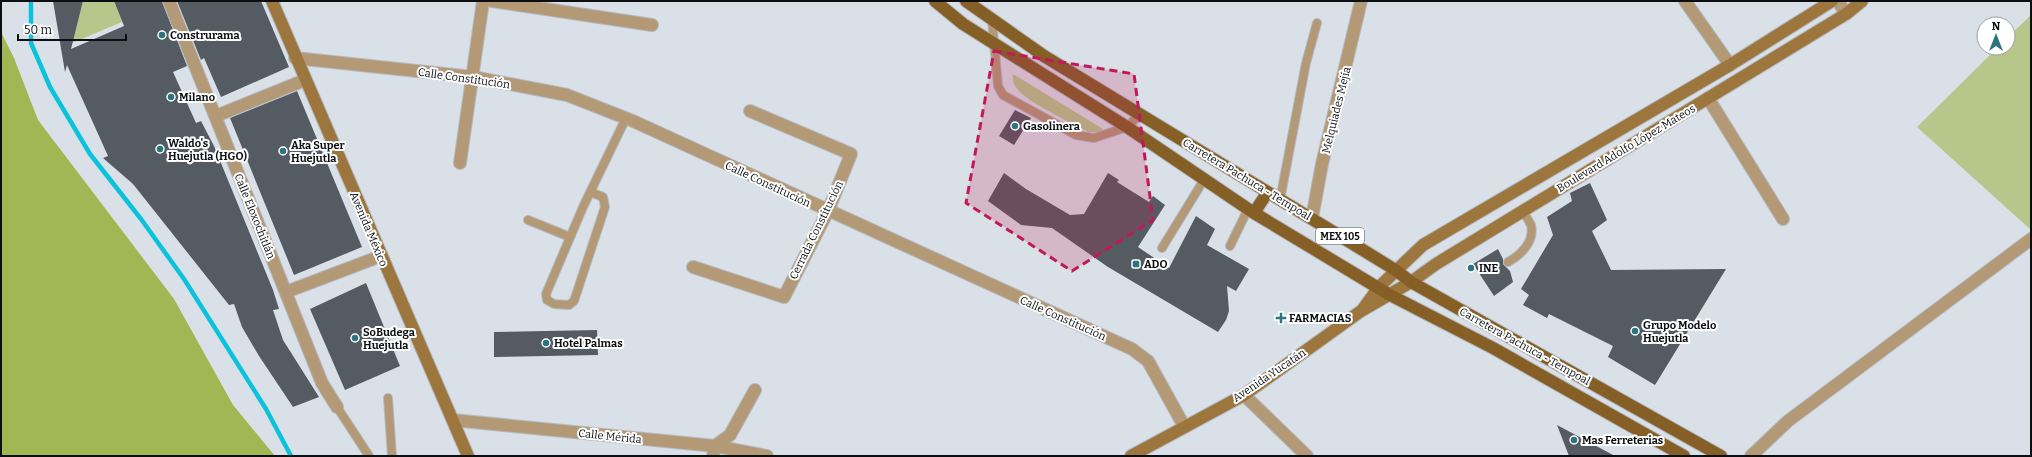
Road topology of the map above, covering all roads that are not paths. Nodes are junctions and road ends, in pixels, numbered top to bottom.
1 (169, 1) edge
2 (272, 1) edge
3 (483, 1) edge
4 (492, 1) edge
5 (935, 1) edge
6 (966, 1) edge
7 (1361, 1) edge
8 (1685, 1) edge
9 (1832, 1) edge
10 (1838, 1) edge
11 (1862, 1) edge
12 (1846, 14) junction
13 (992, 20) junction
14 (1316, 22) dead end
15 (652, 25) dead end
16 (994, 45) junction
17 (295, 58) junction
18 (1730, 64) junction
19 (473, 77) junction
20 (305, 80) junction
21 (1708, 98) junction
22 (750, 111) dead end
23 (1140, 114) junction
24 (216, 116) junction
25 (626, 118) junction
26 (1127, 127) junction
27 (460, 163) dead end
28 (1204, 178) junction
29 (1519, 188) junction
30 (590, 192) junction
31 (1267, 192) junction
32 (1280, 200) junction
33 (1527, 209) junction
34 (828, 211) junction
35 (1251, 211) junction
36 (1312, 218) junction
37 (1783, 219) dead end
38 (528, 220) dead end
39 (570, 237) junction
40 (2031, 239) edge
41 (1230, 246) dead end
42 (1162, 248) dead end
43 (381, 256) junction
44 (1508, 262) dead end
45 (693, 267) dead end
46 (1397, 271) junction
47 (1411, 282) junction
48 (1379, 287) junction
49 (286, 292) junction
50 (1390, 295) junction
51 (1361, 312) junction
52 (1588, 381) junction
53 (755, 390) dead end
54 (1244, 395) junction
55 (1578, 397) junction
56 (388, 398) dead end
57 (337, 407) joint
58 (454, 420) junction
59 (1184, 426) junction
60 (714, 451) edge
61 (370, 456) edge
62 (392, 456) edge
63 (468, 456) edge
64 (767, 456) edge
65 (1131, 456) edge
66 (1307, 456) edge
67 (1684, 456) edge
68 (1721, 456) edge
69 (1751, 456) edge

1 - 24 street, Calle Eloxochitlán
2 - 17 street, Avenida México
3 - 19 street
4 - 15 street
5 - 16 main road, Carretera Pachuca - Tempoal / MEX 105
6 - 13 main road, Carretera Pachuca - Tempoal / MEX 105
7 - 36 street, Melquiades Mejía
8 - 18 street
9 - 18 street, Boulevard Adolfo López Mateos
10 - 12 street
11 - 12 street, Boulevard Adolfo López Mateos
12 - 21 street, Boulevard Adolfo López Mateos
13 - 16 lane
13 - 23 main road, Carretera Pachuca - Tempoal / MEX 105
14 - 32 lane
16 - 26 main road, Carretera Pachuca - Tempoal / MEX 105
16 - 26 lane
17 - 19 street, Calle Constitución
17 - 20 street, Avenida México
18 - 29 street, Boulevard Adolfo López Mateos
19 - 25 street, Calle Constitución
19 - 27 street
20 - 24 street
20 - 43 street, Avenida México
21 - 33 street, Boulevard Adolfo López Mateos
21 - 37 street
22 - 34 street, Cerrada Constitución
23 - 26 lane
23 - 31 main road, Carretera Pachuca - Tempoal / MEX 105
24 - 49 street, Calle Eloxochitlán
25 - 30 lane
25 - 34 street, Calle Constitución
26 - 28 main road, Carretera Pachuca - Tempoal / MEX 105
28 - 35 main road, Carretera Pachuca - Tempoal / MEX 105
28 - 42 lane
29 - 33 street
29 - 46 street, Boulevard Adolfo López Mateos
30 - 39 lane
30 - 39 lane
31 - 32 main road, Carretera Pachuca - Tempoal / MEX 105
31 - 35 main road
32 - 36 main road, Carretera Pachuca - Tempoal / MEX 105
33 - 44 lane
33 - 47 street, Boulevard Adolfo López Mateos
34 - 45 street, Cerrada Constitución
34 - 59 street, Calle Constitución
35 - 41 lane
35 - 48 main road, Carretera Pachuca - Tempoal / MEX 105
36 - 46 main road, Carretera Pachuca - Tempoal / MEX 105
38 - 39 lane
40 - 69 street
43 - 49 street
43 - 58 street, Avenida México
46 - 47 main road, Carretera Pachuca - Tempoal / MEX 105
46 - 48 street, Boulevard Adolfo López Mateos
47 - 50 street, Boulevard Adolfo López Mateos
47 - 52 main road, Carretera Pachuca - Tempoal / MEX 105
48 - 50 main road, Carretera Pachuca - Tempoal / MEX 105
48 - 51 street, Avenida Yucatán
49 - 57 street, Calle Eloxochitlán
50 - 51 street, Avenida Yucatán
50 - 55 main road, Carretera Pachuca - Tempoal / MEX 105
51 - 54 street, Avenida Yucatán
52 - 55 main road
52 - 68 main road, Carretera Pachuca - Tempoal / MEX 105
53 - 60 street
54 - 59 street, Avenida Yucatán
54 - 66 street
55 - 67 main road, Carretera Pachuca - Tempoal / MEX 105
56 - 62 lane
57 - 61 lane
58 - 60 street, Calle Mérida
58 - 63 street, Avenida México
59 - 65 street, Avenida Yucatán
60 - 64 street, Calle Mérida

